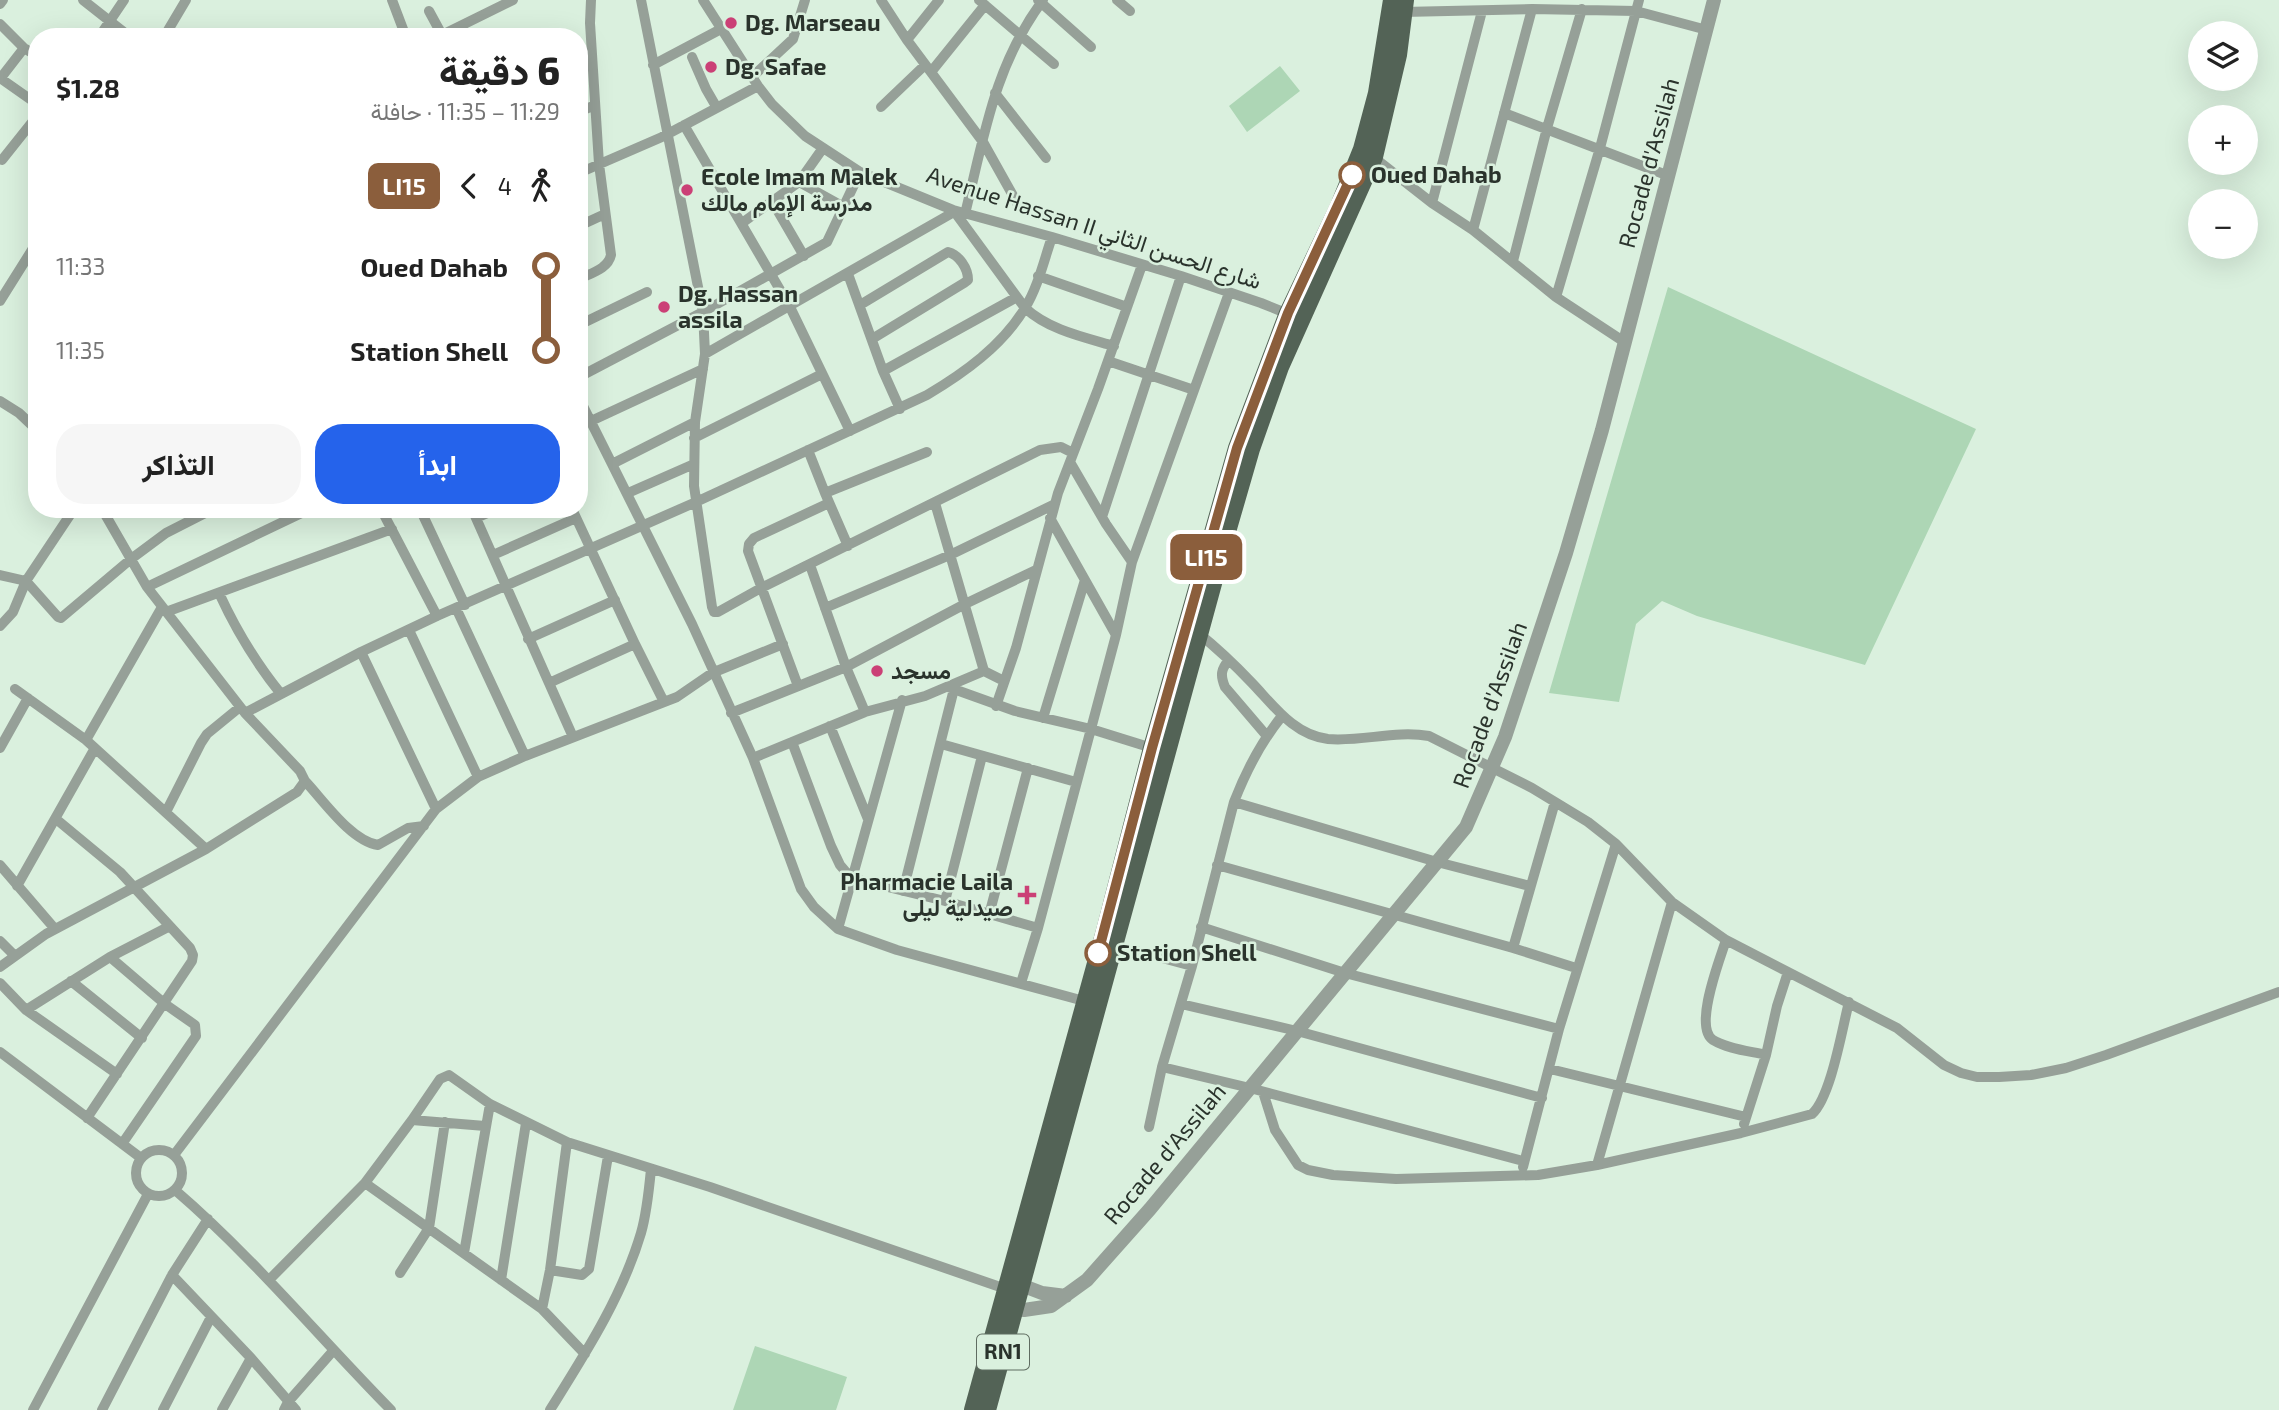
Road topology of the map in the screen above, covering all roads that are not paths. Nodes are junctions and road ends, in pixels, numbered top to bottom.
1 (83, 0) edge
2 (124, 0) edge
3 (186, 0) edge
4 (392, 0) edge
5 (513, 0) edge
6 (591, 0) edge
7 (641, 0) edge
8 (703, 0) edge
9 (805, 0) edge
10 (881, 0) edge
11 (939, 0) edge
12 (1117, 0) edge
13 (1714, 0) edge
14 (1041, 1) edge
15 (982, 3) edge
16 (1400, 4) edge
17 (1637, 6) edge
18 (1532, 9) junction
19 (1582, 9) junction
20 (429, 11) dead end
21 (1130, 11) dead end
22 (1482, 11) junction
23 (110, 22) junction
24 (0, 24) edge
25 (106, 28) edge
26 (118, 28) edge
27 (169, 28) edge
28 (402, 28) edge
29 (438, 28) edge
30 (456, 28) edge
31 (721, 29) junction
32 (1707, 30) junction
33 (1019, 35) junction
34 (907, 40) junction
35 (1091, 47) dead end
36 (24, 48) junction
37 (28, 50) edge
38 (692, 57) dead end
39 (1054, 64) dead end
40 (653, 65) junction
41 (928, 68) junction
42 (0, 79) edge
43 (755, 82) junction
44 (995, 93) junction
45 (28, 98) edge
46 (595, 104) junction
47 (881, 107) dead end
48 (588, 108) edge
49 (717, 108) junction
50 (1504, 113) junction
51 (684, 125) junction
52 (28, 127) edge
53 (1547, 128) junction
54 (666, 135) junction
55 (983, 142) junction
56 (822, 148) junction
57 (1600, 148) junction
58 (1368, 153) junction
59 (1046, 158) dead end
60 (2, 160) dead end
61 (599, 164) junction
62 (588, 169) edge
63 (860, 172) junction
64 (1669, 176) junction
65 (799, 181) junction
66 (772, 201) junction
67 (1433, 203) junction
68 (844, 207) junction
69 (1020, 208) dead end
70 (958, 212) junction
71 (605, 214) junction
72 (588, 222) edge
73 (742, 223) junction
74 (1473, 230) junction
75 (1052, 237) junction
76 (28, 256) edge
77 (804, 256) junction
78 (1513, 261) junction
79 (1142, 265) junction
80 (588, 274) edge
81 (772, 274) junction
82 (848, 274) junction
83 (1038, 276) junction
84 (1181, 276) junction
85 (647, 292) dead end
86 (1229, 293) junction
87 (1017, 297) junction
88 (1556, 297) junction
89 (0, 301) edge
90 (860, 304) junction
91 (790, 307) junction
92 (1127, 307) junction
93 (1025, 308) junction
94 (703, 312) junction
95 (1294, 317) junction
96 (588, 321) edge
97 (872, 339) junction
98 (1626, 343) junction
99 (1114, 346) junction
100 (705, 354) junction
101 (1108, 361) junction
102 (703, 369) junction
103 (883, 371) junction
104 (588, 372) edge
105 (822, 374) junction
106 (1149, 374) junction
107 (1194, 390) junction
108 (0, 401) edge
109 (900, 409) junction
110 (588, 415) edge
111 (591, 421) junction
112 (28, 422) edge
113 (695, 422) junction
114 (850, 431) junction
115 (694, 438) junction
116 (808, 450) junction
117 (928, 452) dead end
118 (1072, 457) junction
119 (612, 464) junction
120 (694, 464) junction
121 (628, 494) junction
122 (827, 498) junction
123 (696, 502) junction
124 (935, 503) junction
125 (1055, 504) junction
126 (1102, 517) junction
127 (68, 518) edge
128 (107, 518) edge
129 (195, 518) edge
130 (291, 518) edge
131 (386, 518) edge
132 (424, 518) edge
133 (476, 518) edge
134 (564, 518) edge
135 (576, 518) edge
136 (1051, 518) junction
137 (641, 526) junction
138 (392, 529) junction
139 (848, 545) junction
140 (590, 548) junction
141 (493, 555) junction
142 (950, 555) junction
143 (131, 559) junction
144 (1132, 562) junction
145 (810, 565) junction
146 (1036, 570) junction
147 (0, 575) edge
148 (1085, 580) junction
149 (26, 581) junction
150 (146, 587) junction
151 (506, 587) junction
152 (761, 588) junction
153 (219, 593) junction
154 (615, 600) junction
155 (965, 604) junction
156 (460, 606) junction
157 (0, 608) edge
158 (825, 608) junction
159 (164, 609) junction
160 (13, 611) junction
161 (437, 616) junction
162 (0, 626) edge
163 (1192, 629) junction
164 (409, 630) junction
165 (1116, 635) junction
166 (528, 639) junction
167 (635, 644) junction
168 (783, 644) junction
169 (360, 652) junction
170 (1229, 660) junction
171 (846, 667) junction
172 (984, 671) junction
173 (712, 673) junction
174 (1004, 681) junction
175 (549, 683) junction
176 (798, 686) junction
177 (951, 688) junction
178 (15, 689) dead end
179 (281, 694) junction
180 (28, 698) junction
181 (902, 700) junction
182 (664, 702) junction
183 (996, 706) junction
184 (243, 710) junction
185 (865, 712) junction
186 (731, 713) junction
187 (1282, 716) junction
188 (1043, 718) junction
189 (830, 726) junction
190 (1091, 729) junction
191 (1266, 735) junction
192 (573, 737) junction
193 (86, 740) junction
194 (792, 742) junction
195 (942, 744) junction
196 (0, 748) edge
197 (95, 748) junction
198 (1152, 748) junction
199 (525, 755) junction
200 (982, 756) junction
201 (753, 758) junction
202 (1028, 768) junction
203 (1492, 768) junction
204 (478, 777) junction
205 (305, 781) junction
206 (1076, 782) junction
207 (1234, 802) junction
208 (1555, 802) junction
209 (436, 809) junction
210 (166, 812) junction
211 (56, 819) junction
212 (868, 819) junction
213 (424, 825) junction
214 (1616, 844) junction
215 (206, 849) junction
216 (1437, 862) junction
217 (0, 865) edge
218 (1217, 865) junction
219 (851, 878) junction
220 (18, 886) junction
221 (1530, 886) junction
222 (134, 887) junction
223 (903, 891) junction
224 (945, 901) junction
225 (1672, 902) junction
226 (989, 915) junction
227 (1393, 915) junction
228 (170, 926) junction
229 (1201, 927) junction
230 (1038, 928) junction
231 (55, 929) junction
232 (838, 929) junction
233 (1726, 940) junction
234 (0, 942) edge
235 (1114, 945) junction
236 (1513, 948) junction
237 (14, 955) junction
238 (110, 957) junction
239 (1192, 966) junction
240 (0, 967) edge
241 (1576, 968) junction
242 (1788, 972) junction
243 (1345, 973) junction
244 (71, 981) junction
245 (0, 983) edge
246 (1021, 983) junction
247 (2279, 992) edge
248 (1084, 1002) junction
249 (1849, 1002) junction
250 (165, 1004) junction
251 (1181, 1004) junction
252 (26, 1010) junction
253 (1559, 1029) junction
254 (1297, 1031) junction
255 (142, 1038) junction
256 (0, 1052) edge
257 (1766, 1055) junction
258 (1162, 1067) junction
259 (1550, 1069) junction
260 (117, 1074) junction
261 (1617, 1087) junction
262 (1256, 1090) junction
263 (1542, 1098) junction
264 (490, 1104) junction
265 (1746, 1117) junction
266 (87, 1118) junction
267 (412, 1120) junction
268 (445, 1122) junction
269 (526, 1123) junction
270 (485, 1126) junction
271 (1149, 1127) dead end
272 (1741, 1133) junction
273 (567, 1142) junction
274 (122, 1144) junction
275 (174, 1155) junction
276 (608, 1156) junction
277 (141, 1158) junction
278 (1524, 1161) junction
279 (1597, 1165) junction
280 (651, 1169) junction
281 (1524, 1175) junction
282 (365, 1183) junction
283 (175, 1190) junction
284 (148, 1194) junction
285 (208, 1219) junction
286 (429, 1228) junction
287 (464, 1253) junction
288 (550, 1270) junction
289 (400, 1273) dead end
290 (172, 1275) junction
291 (269, 1280) junction
292 (501, 1280) junction
293 (1012, 1285) junction
294 (1066, 1296) junction
295 (542, 1309) junction
296 (1008, 1309) junction
297 (211, 1317) junction
298 (333, 1351) junction
299 (585, 1354) junction
300 (251, 1358) junction
301 (289, 1407) edge
302 (33, 1410) edge
303 (102, 1410) edge
304 (163, 1410) edge
305 (222, 1410) edge
306 (391, 1410) edge
307 (551, 1410) edge
308 (973, 1410) edge
309 (987, 1410) edge

1 - 23 street
2 - 23 street
3 - 27 street
4 - 28 street
5 - 30 street
6 - 46 street
7 - 40 street
8 - 31 street, Avenue Hassan II شارع الحسن الثاني
9 - 43 street
10 - 34 street
11 - 34 street
12 - 21 street
13 - 32 street, Rocade d'Assilah
14 - 33 street
14 - 35 street
15 - 33 street
15 - 41 street
16 - 22 street
16 - 58 main road, RN1
17 - 19 street
17 - 32 street
17 - 57 street
18 - 19 street
18 - 22 street
18 - 50 street
19 - 53 street
20 - 29 street
22 - 67 street
23 - 25 street
23 - 26 street
24 - 36 street
31 - 40 street
31 - 43 street, Avenue Hassan II شارع الحسن الثاني
32 - 64 street, Rocade d'Assilah
33 - 39 street
33 - 44 street
34 - 41 street
36 - 37 street
36 - 42 street
38 - 49 street
40 - 54 street
41 - 47 street
41 - 55 street
42 - 45 street
43 - 49 street
43 - 56 street, Avenue Hassan II شارع الحسن الثاني
44 - 55 street
44 - 59 street
46 - 48 street
46 - 61 street
49 - 51 street
50 - 53 street
50 - 74 street
51 - 54 street
51 - 73 street
52 - 60 street
53 - 57 street
53 - 78 street
54 - 61 street
54 - 94 street
55 - 69 street
55 - 70 street
56 - 63 street, Avenue Hassan II شارع الحسن الثاني
56 - 65 street
57 - 64 street
57 - 88 street
58 - 67 street
58 - 95 main road, RN1
61 - 62 street
61 - 71 street
63 - 68 street
63 - 70 street, Avenue Hassan II شارع الحسن الثاني
64 - 98 street, Rocade d'Assilah
65 - 66 street
65 - 68 street
66 - 73 street
66 - 77 street
67 - 74 street
68 - 77 street
70 - 75 street, Avenue Hassan II شارع الحسن الثاني
70 - 82 street
70 - 87 street
71 - 72 street
71 - 80 street
73 - 81 street
74 - 78 street
75 - 79 street, Avenue Hassan II شارع الحسن الثاني
75 - 83 street
76 - 89 street
77 - 81 street
78 - 88 street
79 - 84 street, Avenue Hassan II شارع الحسن الثاني
79 - 92 street
81 - 91 street
81 - 94 street
82 - 90 street
82 - 91 street
83 - 92 street
83 - 93 street
84 - 86 street, Avenue Hassan II شارع الحسن الثاني
84 - 106 street
85 - 96 street
86 - 95 street, Avenue Hassan II شارع الحسن الثاني
86 - 107 street
87 - 93 street
87 - 103 street
88 - 98 street
90 - 97 street
90 - 97 street
91 - 100 street
91 - 105 street
92 - 99 street
93 - 99 street
93 - 109 street
94 - 100 street
94 - 104 street
95 - 163 main road, RN1
97 - 103 street
98 - 203 street, Rocade d'Assilah
99 - 101 street
100 - 102 street
101 - 106 street
101 - 118 street
102 - 111 street
102 - 113 street
103 - 109 street
105 - 114 street
105 - 115 street
106 - 107 street
106 - 126 street
107 - 144 street
108 - 112 street
109 - 114 street
110 - 111 street
111 - 119 street
113 - 115 street
113 - 119 street
114 - 116 street
115 - 120 street
116 - 122 street
116 - 123 street
117 - 122 street
118 - 124 street
118 - 125 street
118 - 126 street
119 - 121 street
120 - 121 street
120 - 123 street
121 - 137 street
122 - 139 street
122 - 152 street
123 - 137 street
123 - 152 street
124 - 139 street
124 - 142 street
125 - 136 street
125 - 142 street
126 - 144 street
127 - 149 street
128 - 143 street
129 - 143 street
130 - 150 street
131 - 138 street
132 - 156 street
133 - 141 street
134 - 141 street
135 - 140 street
136 - 146 street
136 - 148 street
137 - 140 street
137 - 173 street
138 - 153 street
138 - 161 street
139 - 145 street
140 - 151 street
140 - 154 street
141 - 151 street
142 - 155 street
142 - 158 street
143 - 149 street
143 - 150 street
144 - 165 street
145 - 152 street
145 - 158 street
146 - 155 street
146 - 174 street
147 - 149 street
148 - 165 street
148 - 188 street
149 - 160 street
150 - 159 street
151 - 156 street
151 - 166 street
152 - 168 street
153 - 159 street
153 - 179 street
154 - 166 street
154 - 167 street
155 - 171 street
155 - 172 street
156 - 161 street
156 - 199 street
157 - 160 street
158 - 171 street
159 - 184 street
159 - 193 street
160 - 162 street
161 - 164 street
163 - 170 street
163 - 198 main road, RN1
163 - 235 main road, RN1
164 - 169 street
164 - 204 street
165 - 190 street
166 - 175 street
167 - 175 street
167 - 182 street
168 - 173 street
168 - 176 street
169 - 179 street
169 - 209 street
170 - 187 street
170 - 191 street
171 - 176 street
171 - 185 street
172 - 174 street
172 - 177 street
173 - 182 street
173 - 186 street
174 - 183 street
175 - 192 street
176 - 186 street
177 - 181 street
177 - 183 street
177 - 195 street
178 - 180 street
179 - 184 street
180 - 193 street
180 - 196 street
181 - 185 street
181 - 212 street
182 - 192 street
183 - 188 street
184 - 205 street
184 - 210 street
185 - 189 street
186 - 201 street
187 - 191 street
187 - 203 street
188 - 190 street
189 - 194 street
189 - 212 street
190 - 198 street
190 - 206 street
191 - 207 street
192 - 199 street
193 - 197 street
194 - 201 street
194 - 219 street
195 - 200 street
195 - 223 street
197 - 210 street
197 - 211 street
198 - 248 main road, RN1
199 - 204 street
200 - 202 street
200 - 224 street
201 - 232 street
202 - 206 street
202 - 226 street
203 - 208 street
203 - 216 street, Rocade d'Assilah
204 - 209 street
205 - 213 street
205 - 215 street
206 - 230 street
207 - 216 street
207 - 218 street
208 - 214 street
208 - 221 street
209 - 213 street
210 - 215 street
211 - 220 street
211 - 222 street
212 - 219 street
213 - 275 street
214 - 225 street
214 - 241 street
215 - 222 street
216 - 221 street
216 - 227 street, Rocade d'Assilah
217 - 220 street
218 - 227 street
218 - 229 street
219 - 223 street
219 - 232 street
220 - 231 street
221 - 236 street
222 - 228 street
222 - 231 street
223 - 224 street
224 - 226 street
225 - 233 street
225 - 261 street
226 - 230 street
227 - 236 street
227 - 243 street, Rocade d'Assilah
228 - 238 street
228 - 250 street
229 - 239 street
229 - 243 street
230 - 246 street
231 - 237 street
232 - 246 street
233 - 242 street
233 - 257 street
234 - 237 street
235 - 239 street
235 - 293 main road, RN1
236 - 241 street
237 - 240 street
238 - 244 street
238 - 250 street
239 - 251 street
241 - 253 street
242 - 249 street
242 - 257 street
243 - 253 street
243 - 254 street, Rocade d'Assilah
244 - 252 street
244 - 255 street
245 - 252 street
246 - 248 street
247 - 249 street
248 - 293 main road, RN1
249 - 272 street
250 - 255 street
250 - 274 street
251 - 254 street
251 - 258 street
252 - 260 street
253 - 259 street
254 - 262 street, Rocade d'Assilah
254 - 263 street
255 - 260 street
256 - 266 street
257 - 265 street
258 - 262 street
258 - 271 street
259 - 261 street
259 - 263 street
260 - 266 street
261 - 265 street
261 - 279 street
262 - 278 street
262 - 281 street
262 - 294 street, Rocade d'Assilah
263 - 278 street
264 - 267 street
264 - 269 street
264 - 270 street
265 - 272 street
266 - 274 street
267 - 268 street
267 - 282 street
268 - 270 street
268 - 286 street
269 - 273 street
269 - 292 street
270 - 287 street
272 - 279 street
273 - 276 street
273 - 288 street
274 - 277 street
275 - 277 street
275 - 283 street
276 - 280 street
276 - 288 street
277 - 284 street
278 - 281 street
279 - 281 street
280 - 293 street
280 - 299 street
282 - 286 street
282 - 291 street
283 - 284 street
283 - 285 street
284 - 302 street
285 - 290 street
285 - 291 street
286 - 287 street
286 - 289 street
287 - 292 street
288 - 295 street
290 - 297 street
290 - 303 street
291 - 298 street
292 - 295 street
293 - 294 street
293 - 296 main road, RN1
294 - 296 street, Rocade d'Assilah
295 - 299 street
296 - 308 main road, RN1
296 - 309 main road, RN1
297 - 300 street
297 - 304 street
298 - 301 street
298 - 306 street
299 - 307 street
300 - 301 street
300 - 305 street

